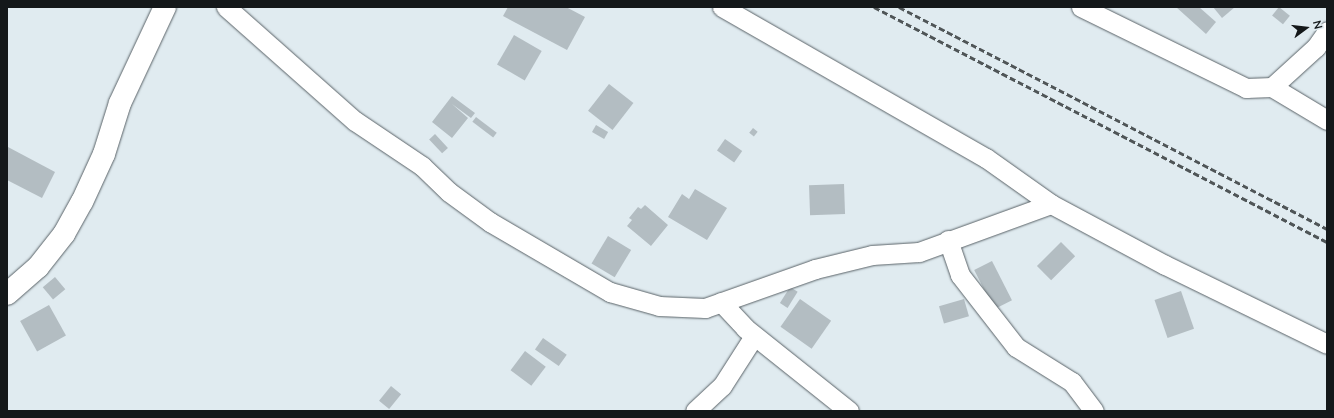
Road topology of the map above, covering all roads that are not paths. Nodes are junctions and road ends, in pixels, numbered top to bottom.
1 (165, 7) edge
2 (226, 7) edge
3 (722, 7) edge
4 (1081, 7) edge
5 (1327, 32) edge
6 (1272, 87) junction
7 (1327, 120) edge
8 (1051, 204) junction
9 (948, 240) junction
10 (7, 294) edge
11 (721, 302) junction
12 (754, 336) junction
13 (1327, 344) edge
14 (695, 411) edge
15 (849, 411) edge
16 (1094, 411) edge

1 - 10 street
2 - 11 street
3 - 8 street
4 - 6 street
5 - 6 street
6 - 7 street
8 - 9 street
8 - 13 street
9 - 11 street
9 - 16 street
11 - 12 street
12 - 14 street
12 - 15 street

